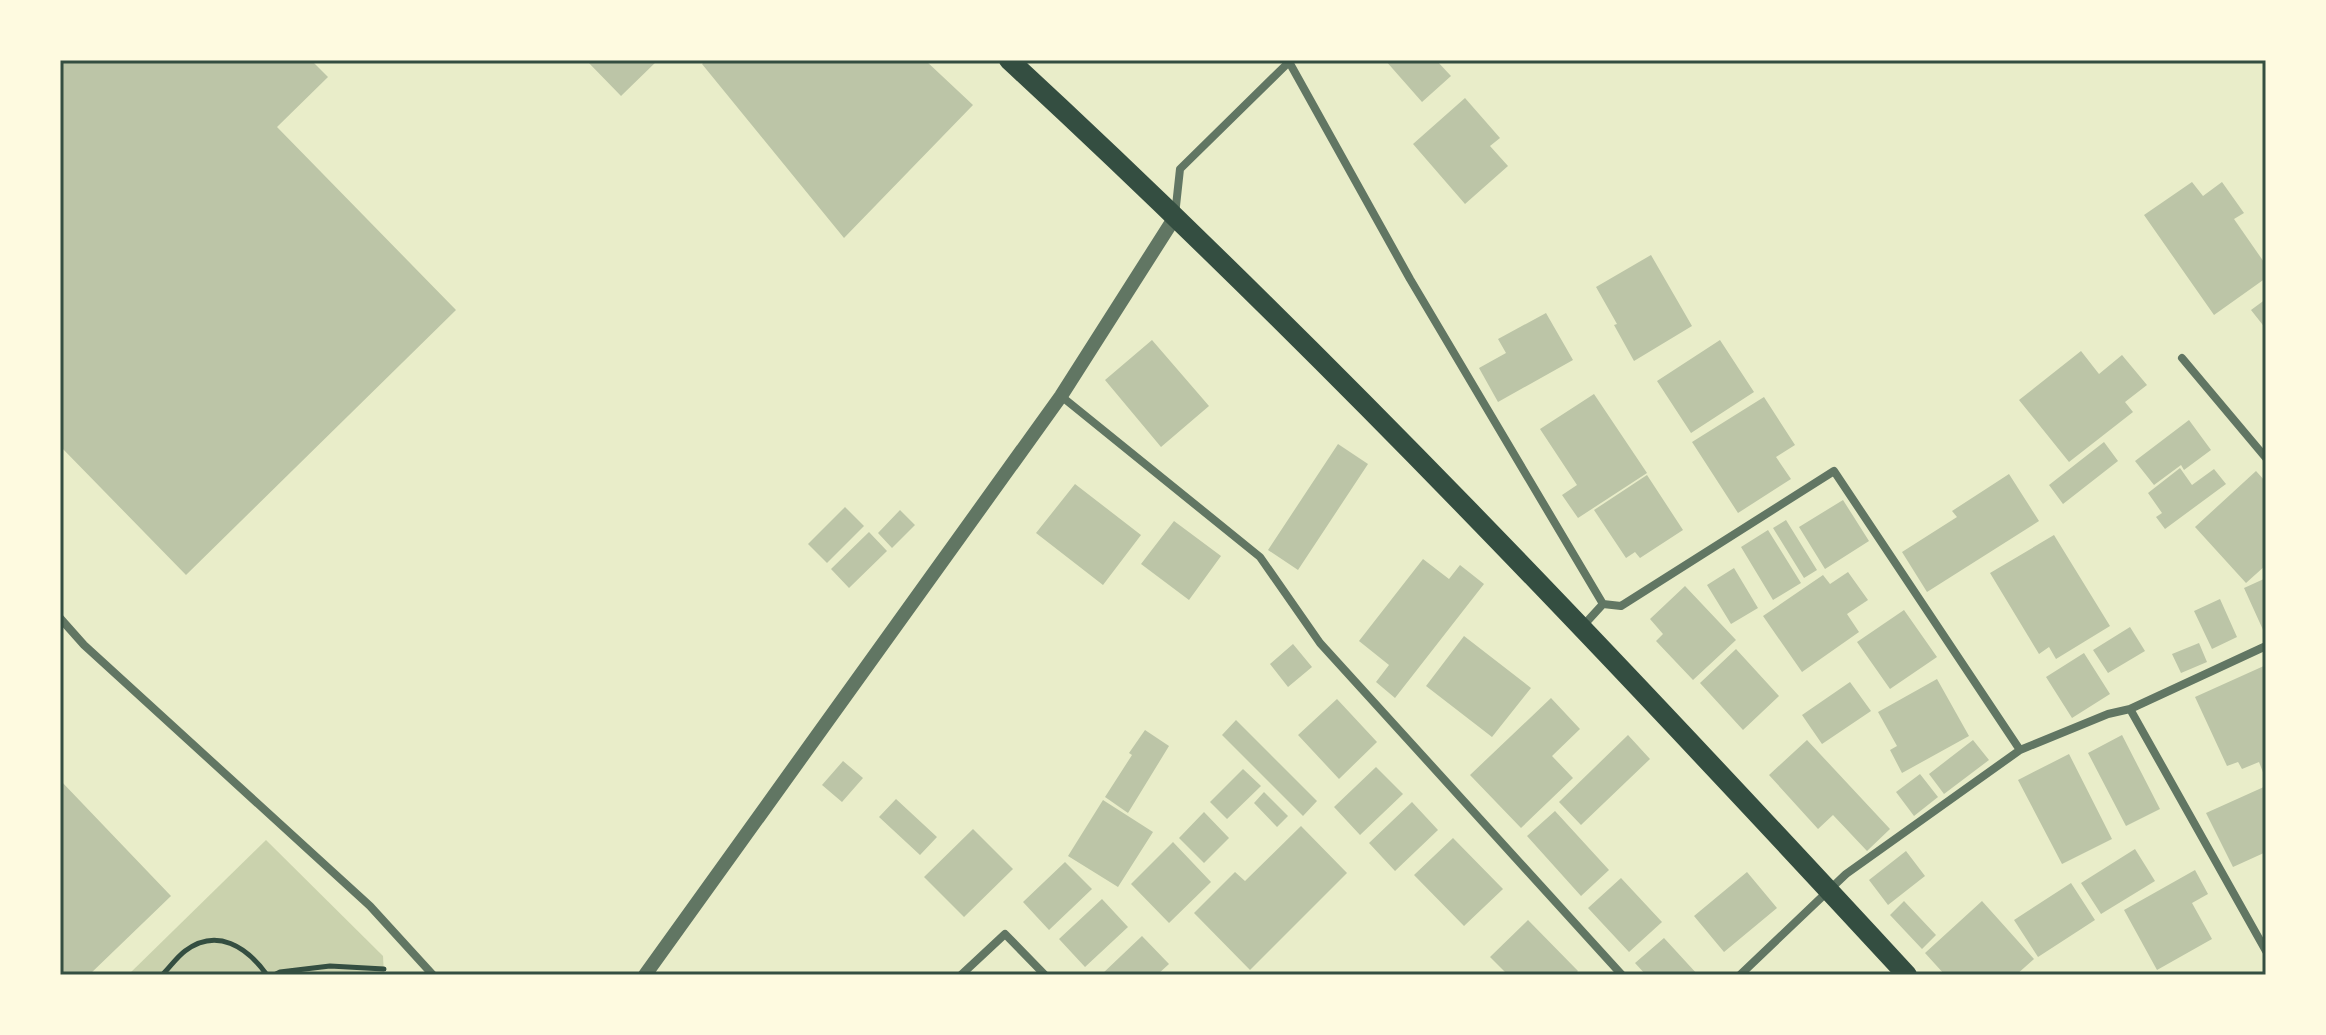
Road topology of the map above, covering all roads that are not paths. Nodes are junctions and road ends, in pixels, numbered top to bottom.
1 (1009, 60) edge
2 (1289, 61) edge
3 (1175, 217) junction
4 (2182, 358) dead end
5 (1061, 396) junction
6 (2266, 458) edge
7 (1603, 604) junction
8 (60, 618) edge
9 (1580, 628) junction
10 (2266, 646) edge
11 (2130, 709) junction
12 (2020, 750) junction
13 (1827, 891) junction
14 (2266, 951) edge
15 (433, 975) edge
16 (645, 975) edge
17 (961, 975) edge
18 (1045, 975) edge
19 (1622, 975) edge
20 (1740, 975) edge
21 (1907, 975) edge

1 - 3 main road
2 - 3 street
2 - 7 street
3 - 5 street
3 - 9 main road
4 - 6 street
5 - 16 street
5 - 19 street
7 - 9 street
7 - 12 street
8 - 15 street
9 - 13 main road
10 - 11 street
11 - 12 street
11 - 14 street
12 - 13 street
13 - 20 street
13 - 21 main road
17 - 18 street

